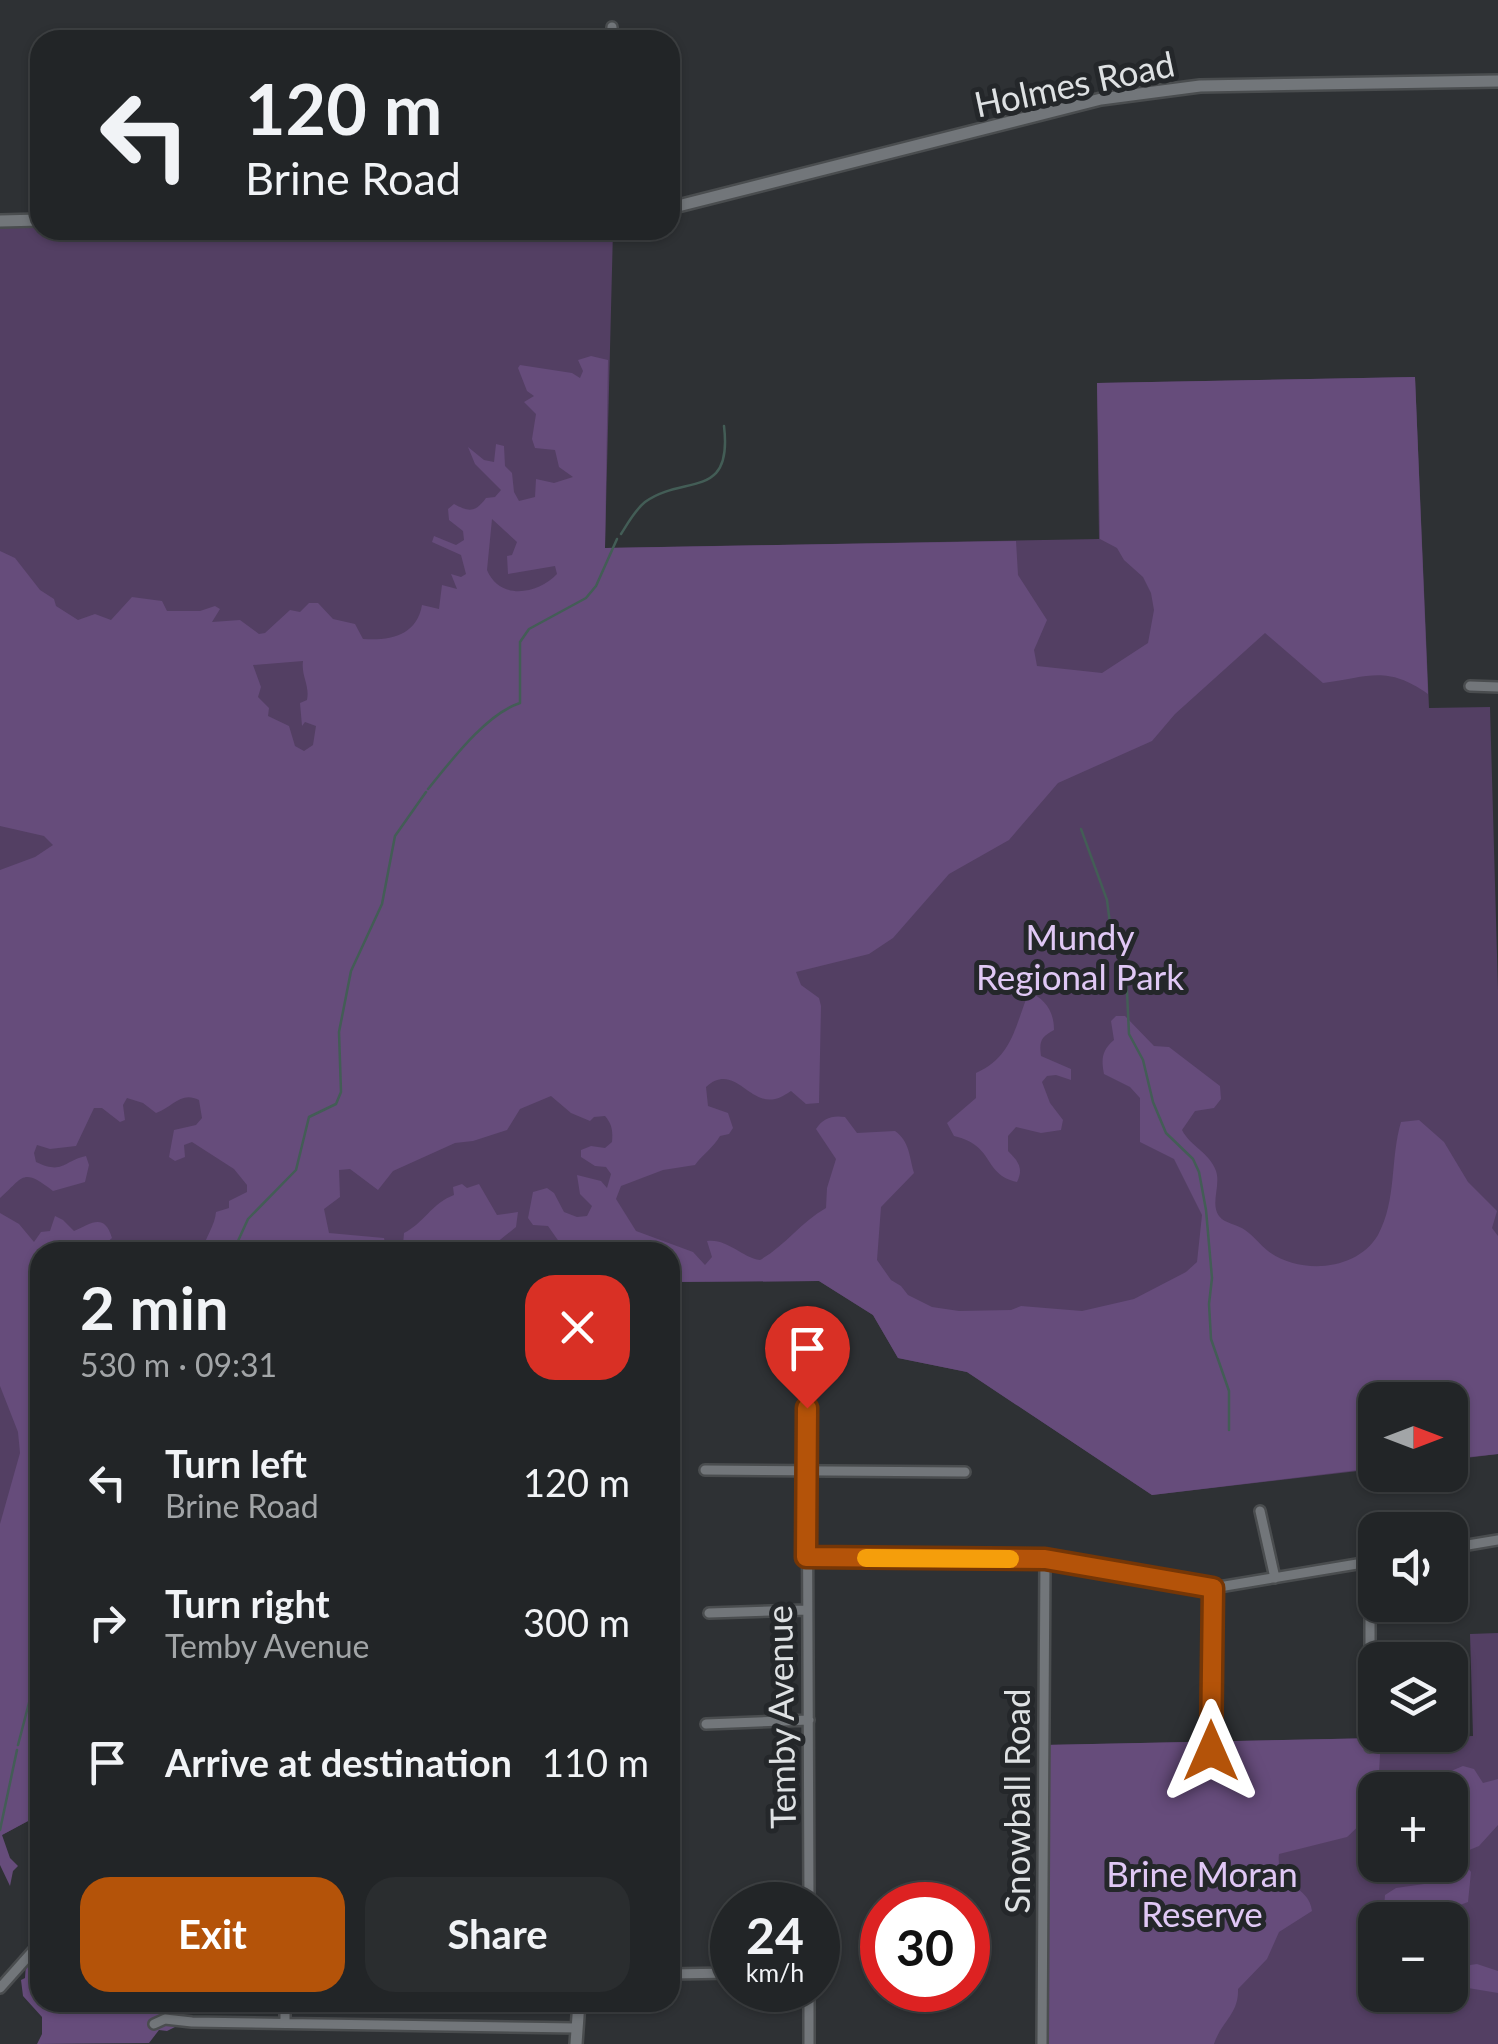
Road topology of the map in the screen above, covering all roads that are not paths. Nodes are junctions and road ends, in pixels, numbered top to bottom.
1 (1498, 82) edge
2 (680, 205) edge
3 (30, 220) edge
4 (0, 221) edge
5 (1470, 686) dead end
6 (1498, 687) edge
7 (807, 1408) dead end
8 (704, 1470) dead end
9 (806, 1471) junction
10 (966, 1472) dead end
11 (1260, 1511) dead end
12 (1498, 1540) edge
13 (1468, 1545) edge
14 (806, 1557) junction
15 (1045, 1559) junction
16 (1358, 1563) edge
17 (1275, 1578) junction
18 (1213, 1588) junction
19 (806, 1610) junction
20 (709, 1612) dead end
21 (809, 1720) junction
22 (706, 1724) dead end
23 (1211, 1751) dead end
24 (809, 1882) edge
25 (30, 1954) edge
26 (680, 1974) edge
27 (710, 1974) edge
28 (0, 1988) edge
29 (285, 2012) edge
30 (579, 2012) edge
31 (809, 2012) edge
32 (285, 2021) junction
33 (154, 2024) dead end
34 (577, 2028) junction
35 (576, 2044) edge
36 (809, 2044) edge
37 (1042, 2044) edge

1 - 2 street, Holmes Road
3 - 4 street
5 - 6 street
7 - 9 street, Temby Avenue
8 - 9 street
9 - 10 street
9 - 14 street, Temby Avenue
11 - 17 street
12 - 13 street
14 - 15 street
14 - 19 street, Temby Avenue
15 - 18 street
15 - 37 street, Snowball Road
16 - 17 street
17 - 18 street
18 - 23 street
19 - 20 street
19 - 21 street, Temby Avenue
21 - 22 street
21 - 24 street, Temby Avenue
25 - 28 street
26 - 27 street
29 - 32 street
30 - 34 street
31 - 36 street
32 - 33 street
32 - 34 street
34 - 35 street

